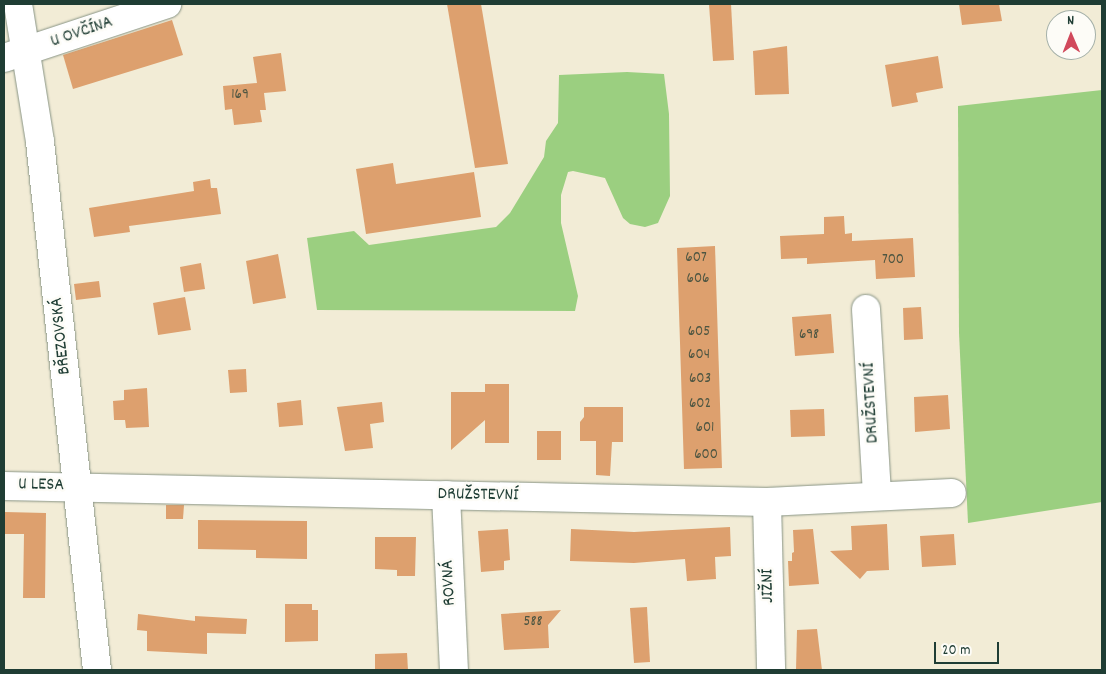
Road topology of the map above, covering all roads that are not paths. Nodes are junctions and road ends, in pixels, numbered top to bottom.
1 (18, 4) edge
2 (167, 4) edge
3 (14, 55) edge
4 (866, 309) dead end
5 (4, 486) edge
6 (79, 487) junction
7 (952, 493) dead end
8 (446, 495) junction
9 (877, 496) junction
10 (767, 502) junction
11 (97, 670) edge
12 (454, 670) edge
13 (771, 670) edge

1 - 3 street, BŘEZOVSKÁ
2 - 3 street, U OVČÍNA
3 - 6 street, BŘEZOVSKÁ
4 - 9 street, DRUŽSTEVNÍ
5 - 6 street, U LESA
6 - 8 street, DRUŽSTEVNÍ
6 - 11 street, BŘEZOVSKÁ
7 - 9 street, DRUŽSTEVNÍ
8 - 10 street, DRUŽSTEVNÍ
8 - 12 street, ROVNÁ
9 - 10 street, DRUŽSTEVNÍ
10 - 13 street, JIŽNÍ

